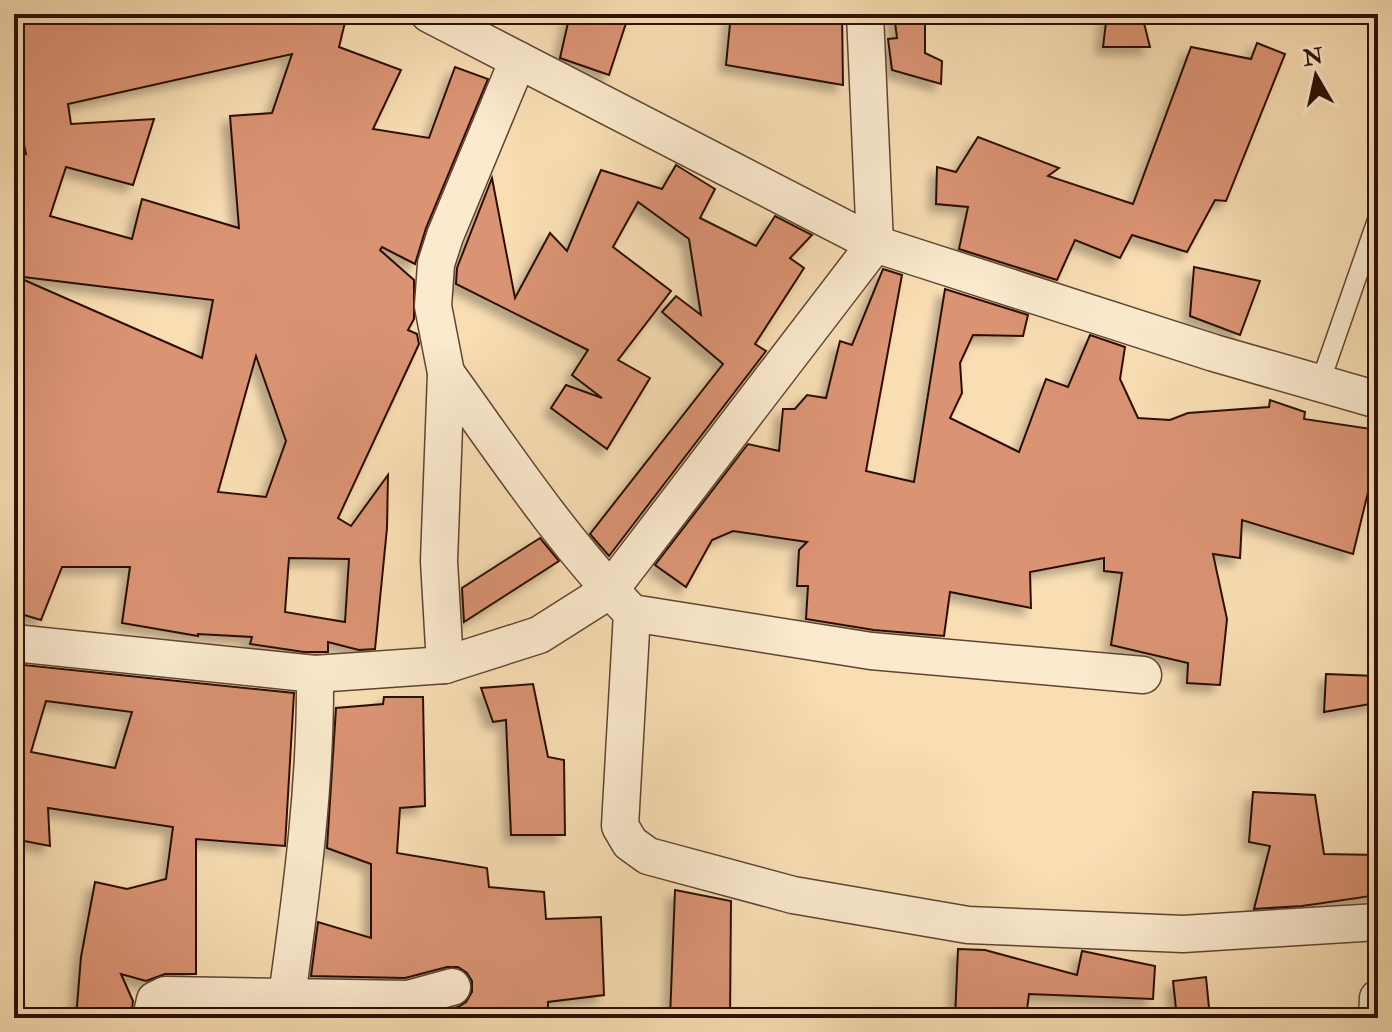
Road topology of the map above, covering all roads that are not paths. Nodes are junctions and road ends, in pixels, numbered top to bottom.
1 (429, 14) edge
2 (865, 14) edge
3 (518, 60) junction
4 (1378, 217) edge
5 (875, 244) junction
6 (446, 373) junction
7 (1320, 383) junction
8 (1378, 400) edge
9 (621, 602) junction
10 (14, 643) edge
11 (445, 665) junction
12 (315, 674) junction
13 (1143, 675) dead end
14 (1378, 922) edge
15 (452, 987) dead end
16 (287, 996) junction
17 (1378, 998) edge
18 (151, 1018) edge
19 (1377, 1018) edge

1 - 3 street
2 - 5 street
3 - 5 street
3 - 6 street
4 - 7 lane
5 - 7 street
5 - 9 street
6 - 9 street
6 - 11 street
7 - 8 street
9 - 11 street
9 - 13 street
9 - 14 street
10 - 12 street
11 - 12 street
12 - 16 street
15 - 16 street
16 - 18 street
17 - 19 street

